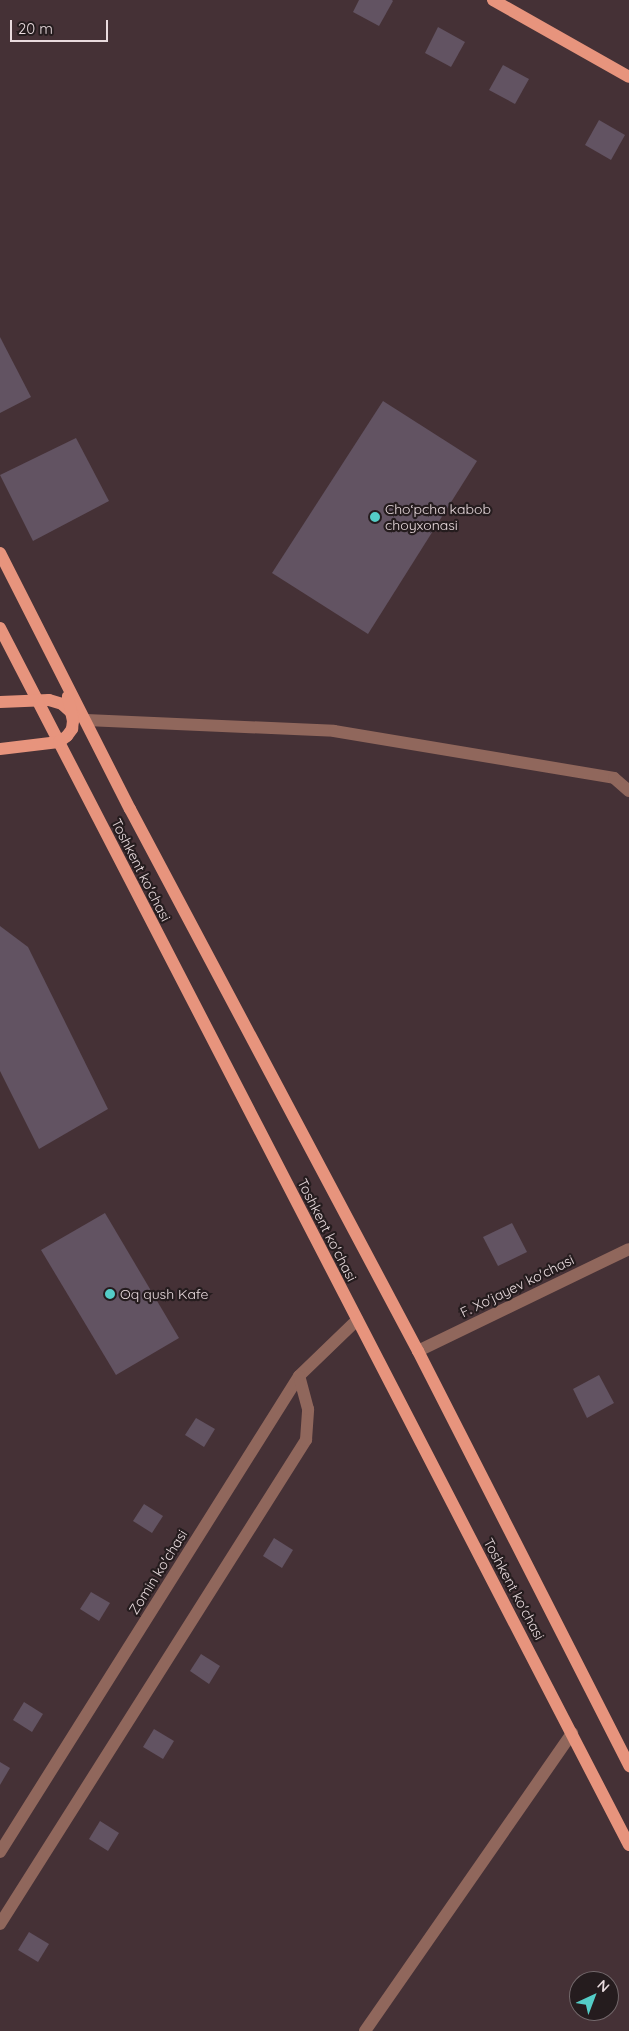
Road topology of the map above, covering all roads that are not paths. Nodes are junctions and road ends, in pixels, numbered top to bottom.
1 (493, 0) edge
2 (629, 77) edge
3 (0, 553) edge
4 (0, 628) edge
5 (60, 670) junction
6 (37, 700) junction
7 (0, 702) edge
8 (72, 712) junction
9 (86, 720) junction
10 (59, 742) junction
11 (0, 749) edge
12 (103, 754) junction
13 (629, 791) edge
14 (629, 1248) edge
15 (357, 1320) junction
16 (418, 1351) junction
17 (298, 1376) junction
18 (572, 1733) junction
19 (629, 1766) edge
20 (629, 1845) edge
21 (0, 1852) edge
22 (0, 1924) edge
23 (365, 2031) edge

1 - 2 main road
3 - 5 main road, Toshkent ko'chasi
4 - 6 main road, Toshkent ko'chasi
5 - 8 main road
5 - 9 main road, Toshkent ko'chasi
6 - 7 main road
6 - 8 main road
6 - 10 main road, Toshkent ko'chasi
8 - 10 main road
8 - 12 main road
9 - 12 main road, Toshkent ko'chasi
9 - 13 street
10 - 11 main road
10 - 15 main road, Toshkent ko'chasi
12 - 16 main road, Toshkent ko'chasi
14 - 16 street, F. Xo'jayev ko'chasi
15 - 17 street, Zomin ko'chasi
15 - 18 main road, Toshkent ko'chasi
16 - 19 main road, Toshkent ko'chasi
17 - 21 street, Zomin ko'chasi
17 - 22 street
18 - 20 main road, Toshkent ko'chasi
18 - 23 street

